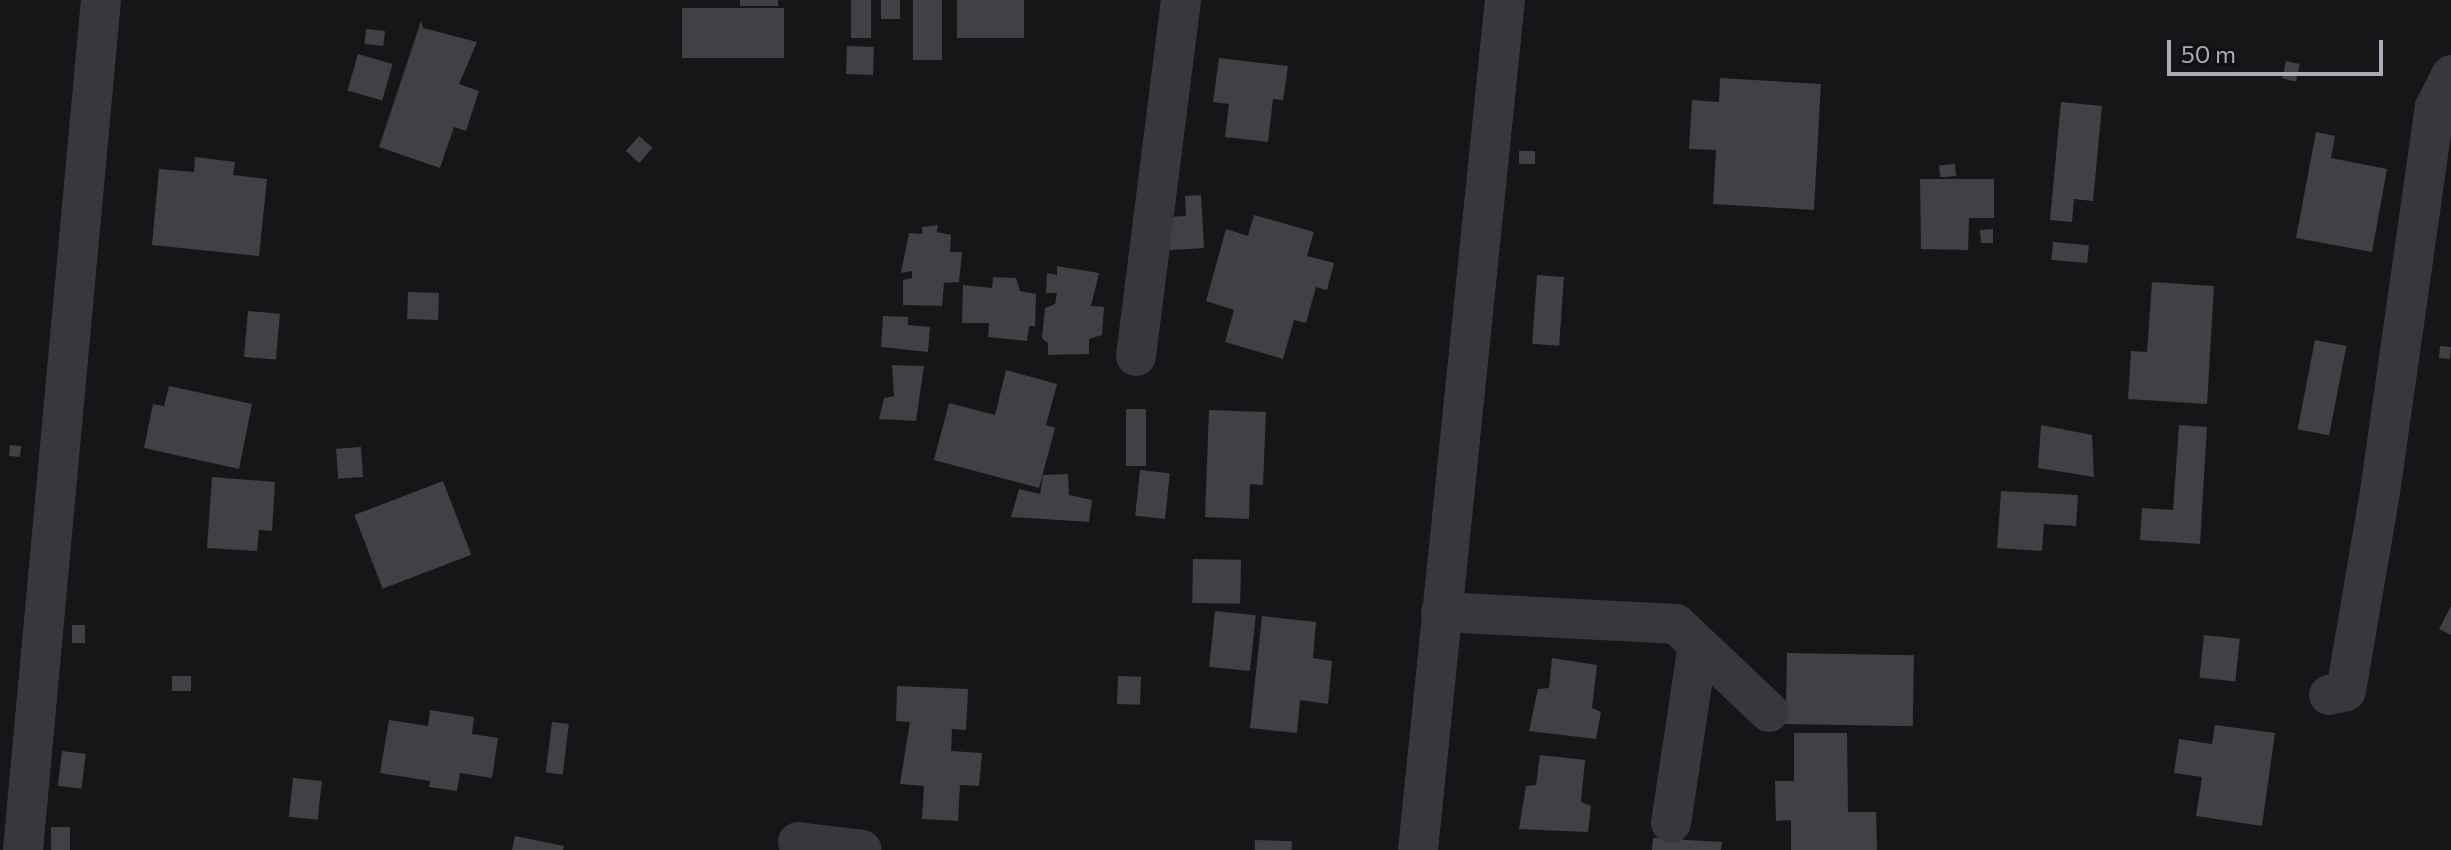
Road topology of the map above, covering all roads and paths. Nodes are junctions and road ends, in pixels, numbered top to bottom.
1 (101, 0) edge
2 (1181, 0) edge
3 (1505, 0) edge
4 (2451, 75) edge
5 (1136, 356) dead end
6 (1441, 612) junction
7 (1698, 645) junction
8 (2329, 695) dead end
9 (1769, 712) dead end
10 (1671, 823) dead end
11 (801, 838) edge
12 (23, 850) edge
13 (862, 850) edge
14 (1418, 850) edge

1 - 12 street
2 - 5 street
3 - 6 street
4 - 8 street
6 - 7 street
6 - 14 street
7 - 9 street
7 - 10 street
11 - 13 street

